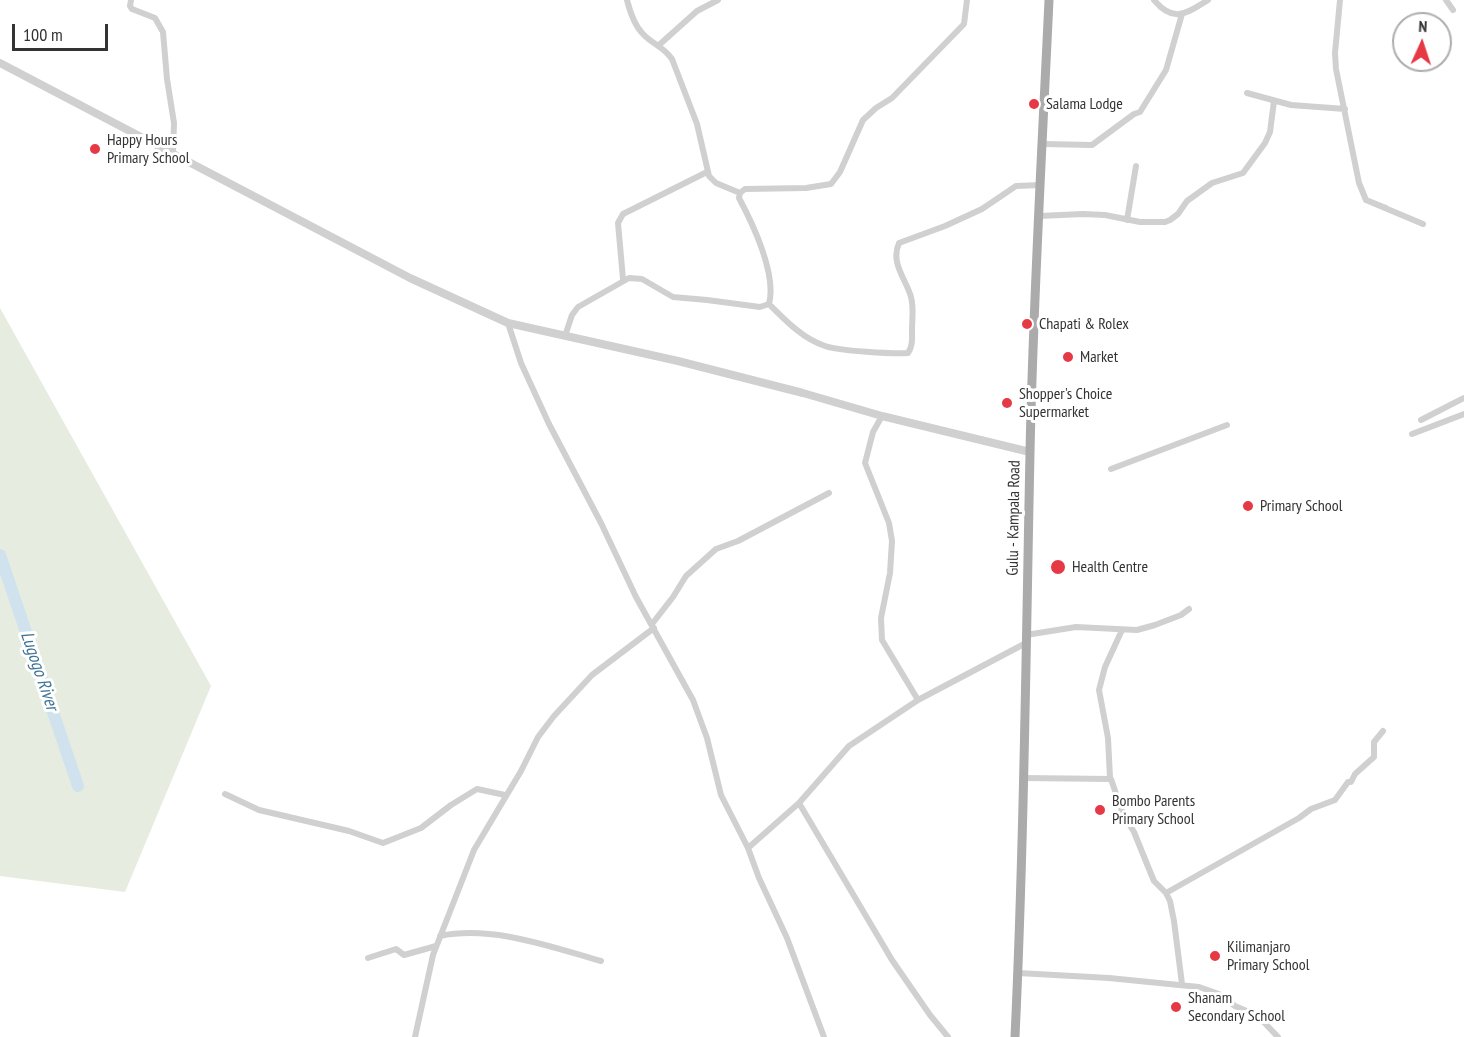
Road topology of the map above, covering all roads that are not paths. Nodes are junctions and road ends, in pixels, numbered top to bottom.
1 (131, 0) edge
2 (627, 0) edge
3 (718, 0) edge
4 (967, 0) edge
5 (1049, 0) edge
6 (1154, 0) edge
7 (1208, 0) edge
8 (1340, 0) edge
9 (1446, 0) edge
10 (1453, 10) dead end
11 (1182, 15) junction
12 (659, 45) junction
13 (0, 63) edge
14 (1247, 93) dead end
15 (1274, 101) junction
16 (1345, 109) junction
17 (1042, 144) junction
18 (173, 152) junction
19 (1136, 166) dead end
20 (708, 172) junction
21 (1040, 185) junction
22 (740, 193) junction
23 (1366, 200) junction
24 (1386, 208) dead end
25 (1039, 216) junction
26 (1127, 220) junction
27 (1423, 224) dead end
28 (623, 279) junction
29 (770, 304) junction
30 (508, 323) junction
31 (564, 336) junction
32 (1464, 398) edge
33 (1464, 414) edge
34 (882, 416) junction
35 (1421, 420) dead end
36 (1227, 425) dead end
37 (1412, 434) dead end
38 (1030, 452) junction
39 (1111, 469) dead end
40 (828, 494) dead end
41 (1189, 609) dead end
42 (653, 626) junction
43 (1122, 630) junction
44 (1026, 639) junction
45 (918, 700) junction
46 (1383, 731) dead end
47 (1023, 778) junction
48 (1110, 778) junction
49 (225, 794) dead end
50 (505, 795) junction
51 (799, 803) junction
52 (748, 848) junction
53 (1166, 892) junction
54 (440, 936) junction
55 (436, 946) junction
56 (368, 958) dead end
57 (601, 961) dead end
58 (1018, 973) junction
59 (1182, 984) junction
60 (415, 1037) edge
61 (824, 1037) edge
62 (948, 1037) edge
63 (1015, 1037) edge
64 (1278, 1037) edge

1 - 18 street
2 - 12 street
3 - 12 street
4 - 22 street
5 - 17 main road, Gulu - Kampala Road
6 - 11 street
7 - 11 street
8 - 16 street
9 - 10 street
11 - 17 street
12 - 20 street
13 - 18 street
14 - 15 street
15 - 16 street
15 - 26 street
16 - 23 street
17 - 21 main road, Gulu - Kampala Road
18 - 30 street
19 - 26 street
20 - 22 street
20 - 28 street
21 - 25 main road, Gulu - Kampala Road
21 - 29 street
22 - 29 street
23 - 24 street
23 - 27 street
25 - 26 street
25 - 38 main road, Gulu - Kampala Road
28 - 29 street
28 - 31 street
30 - 31 street
30 - 42 street
31 - 34 street
32 - 35 street
33 - 37 street
34 - 38 street
34 - 45 street
36 - 39 street
38 - 44 main road, Gulu - Kampala Road
40 - 42 street
41 - 43 street
42 - 50 street
42 - 52 street
43 - 44 street
43 - 48 street
44 - 45 street
44 - 47 main road, Gulu - Kampala Road
45 - 51 street
46 - 53 street
47 - 48 street
47 - 58 main road, Gulu - Kampala Road
48 - 53 street
49 - 50 street
50 - 54 street
51 - 52 street
51 - 62 street
52 - 61 street
53 - 59 street
54 - 55 street
54 - 57 street
55 - 56 street
55 - 60 street
58 - 59 street
58 - 63 main road, Gulu - Kampala Road
59 - 64 street

